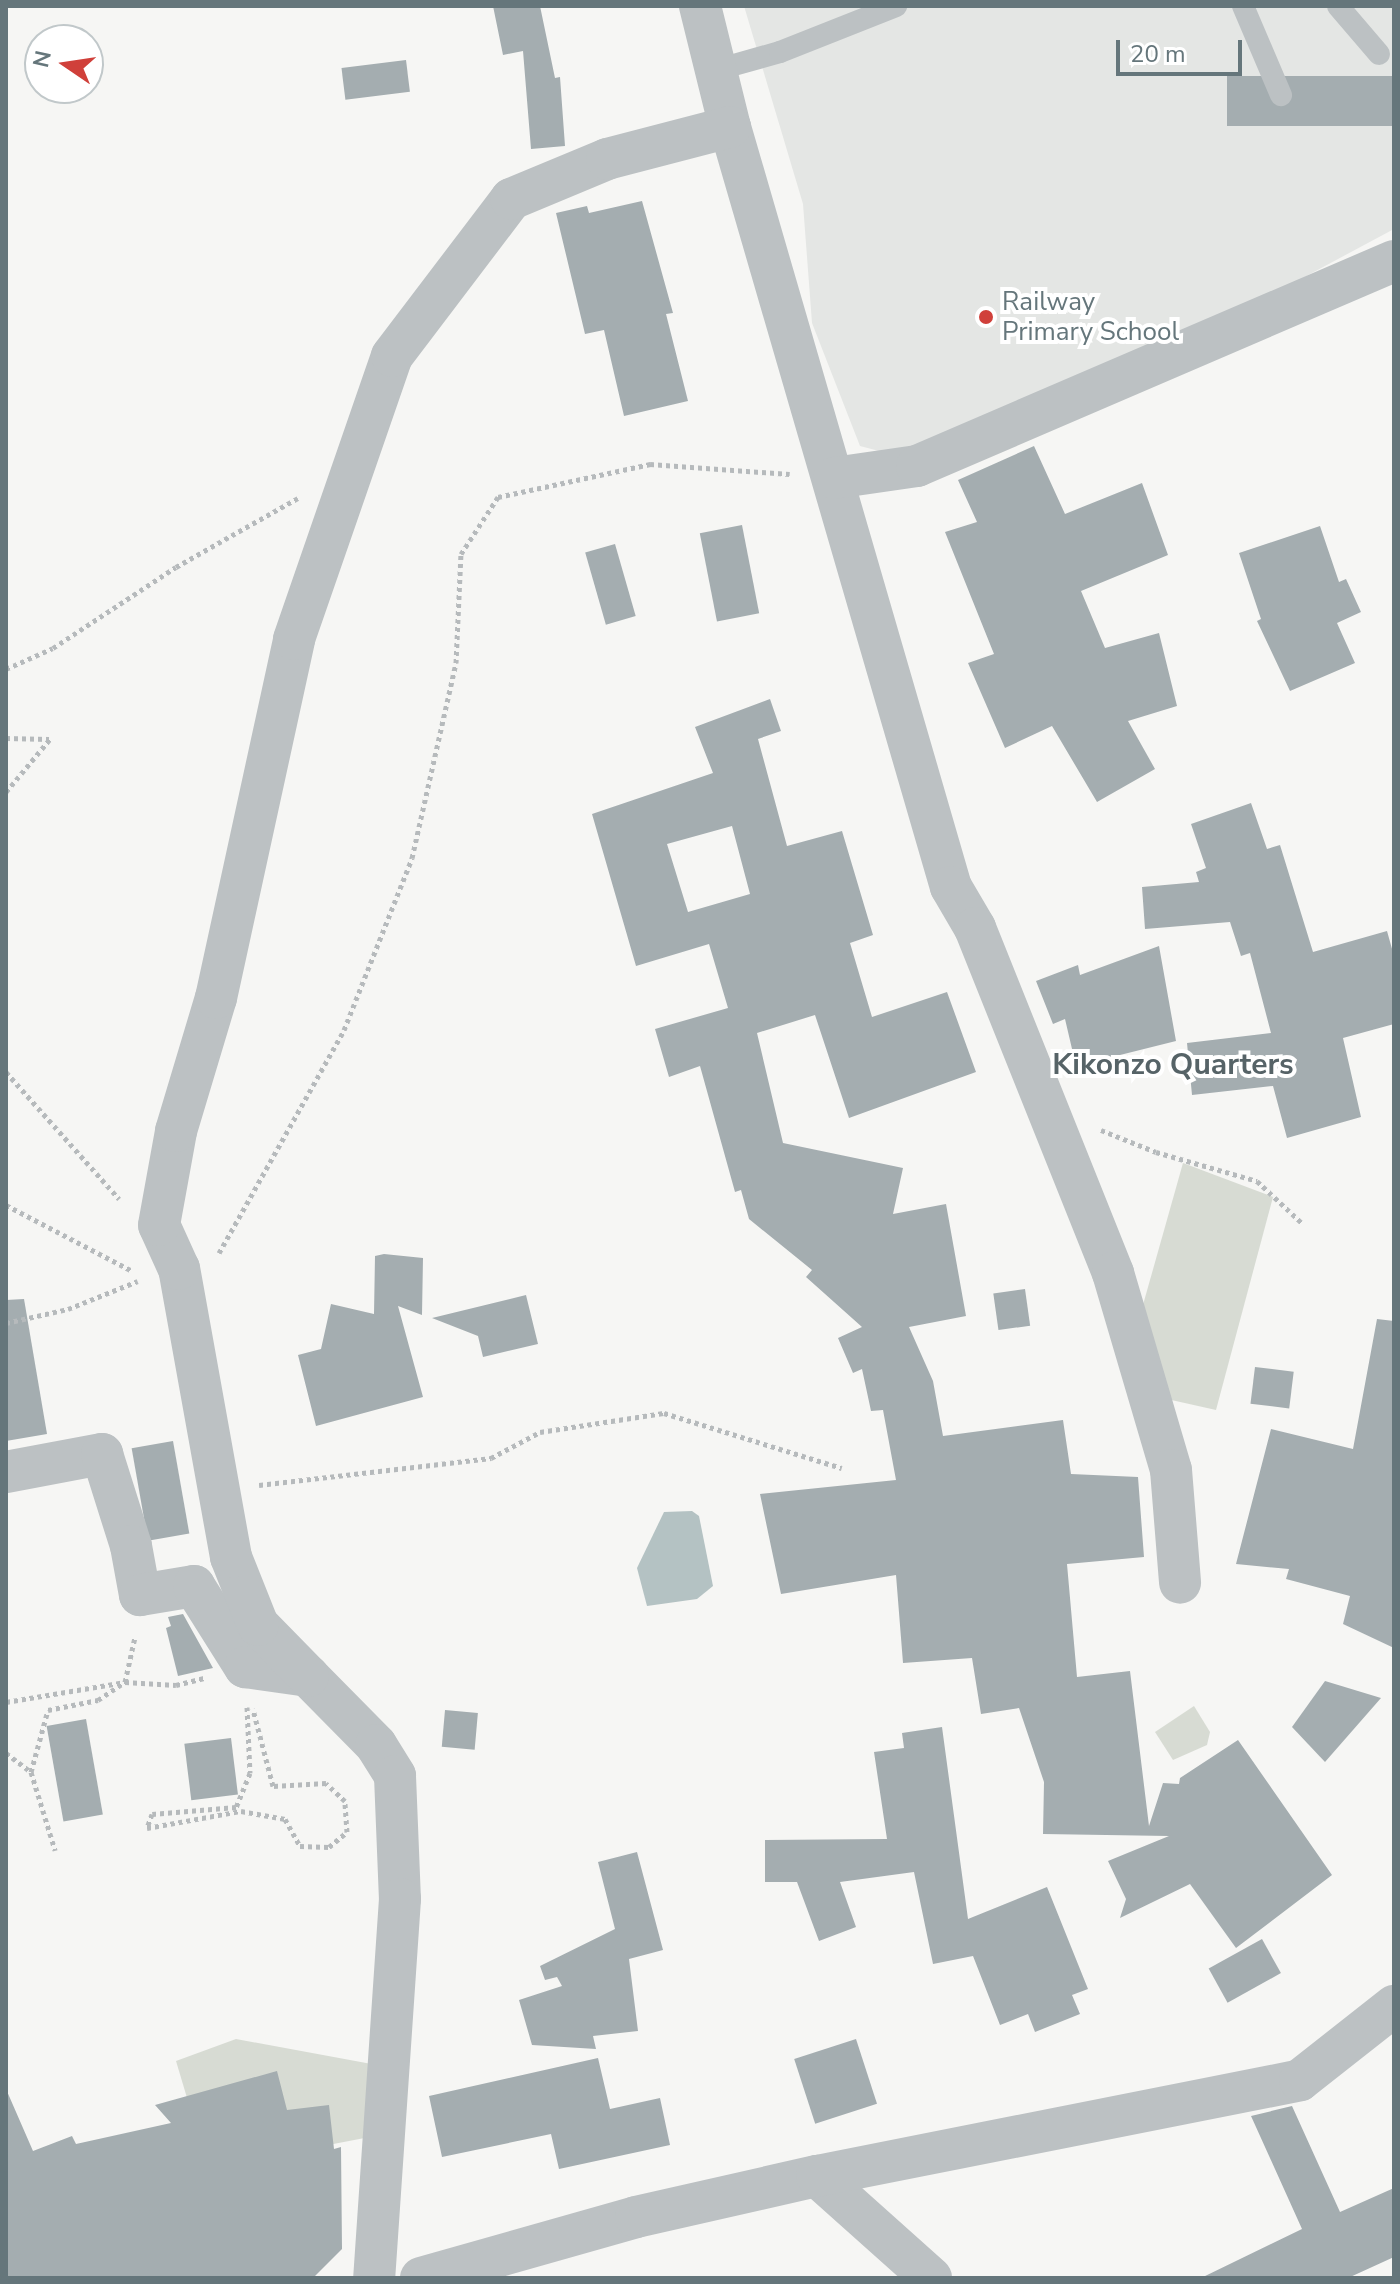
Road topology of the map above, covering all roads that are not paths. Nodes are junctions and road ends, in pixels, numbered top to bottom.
1 (700, 6) edge
2 (896, 6) edge
3 (1243, 6) edge
4 (1338, 6) edge
5 (1379, 54) dead end
6 (716, 70) junction
7 (1281, 95) dead end
8 (730, 127) junction
9 (1394, 261) edge
10 (834, 478) junction
11 (6, 1472) edge
12 (1180, 1583) dead end
13 (308, 1676) junction
14 (1394, 2006) edge
15 (817, 2176) junction
16 (428, 2277) edge
17 (374, 2278) edge
18 (931, 2278) edge

1 - 6 street
2 - 6 lane
3 - 7 lane
4 - 5 lane
6 - 8 street
8 - 10 street
8 - 13 street
9 - 10 street
10 - 12 street
11 - 13 street
13 - 17 street
14 - 15 street
15 - 16 street
15 - 18 street

